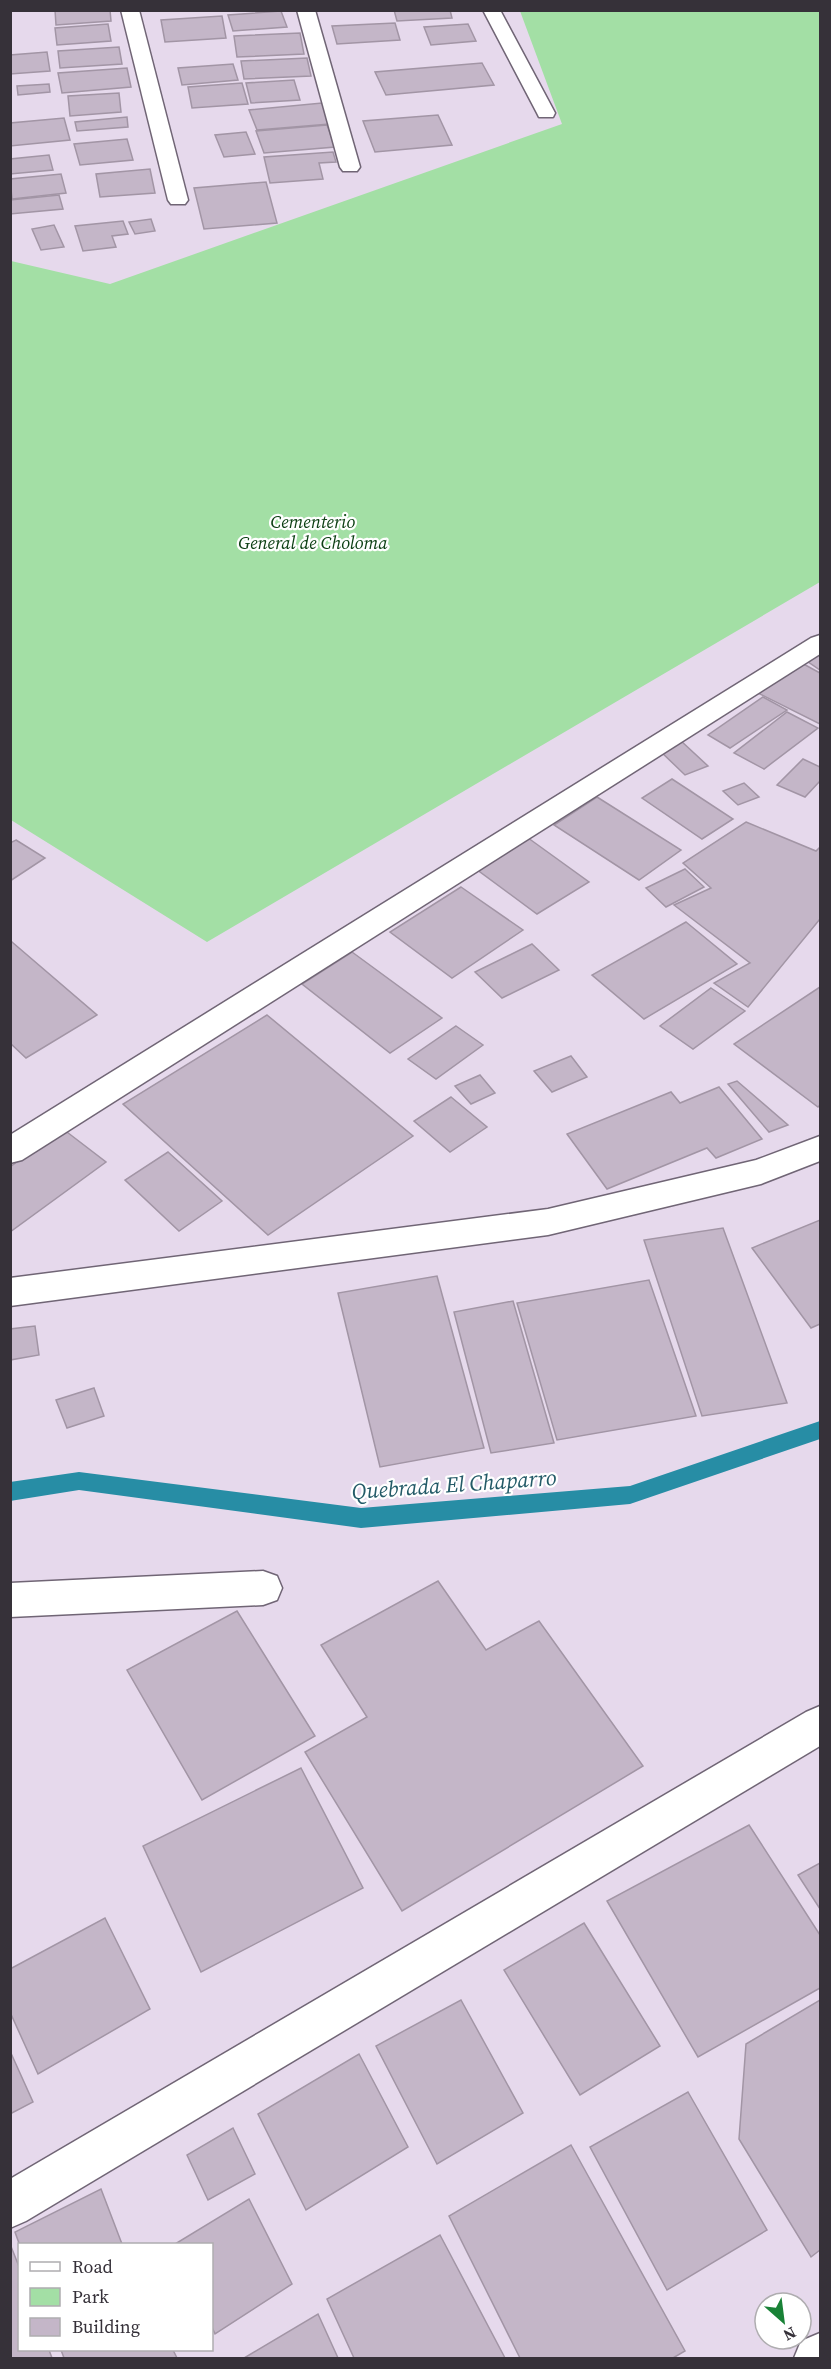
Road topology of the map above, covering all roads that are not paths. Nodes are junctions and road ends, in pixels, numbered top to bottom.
1 (130, 10) edge
2 (306, 10) edge
3 (491, 10) edge
4 (546, 113) dead end
5 (350, 167) dead end
6 (178, 200) dead end
7 (820, 643) edge
8 (820, 1148) edge
9 (10, 1151) edge
10 (10, 1292) edge
11 (263, 1588) dead end
12 (10, 1600) edge
13 (820, 1725) edge
14 (10, 2205) edge

1 - 6 street
2 - 5 street
3 - 4 street
7 - 9 street
8 - 10 street
11 - 12 street
13 - 14 street

